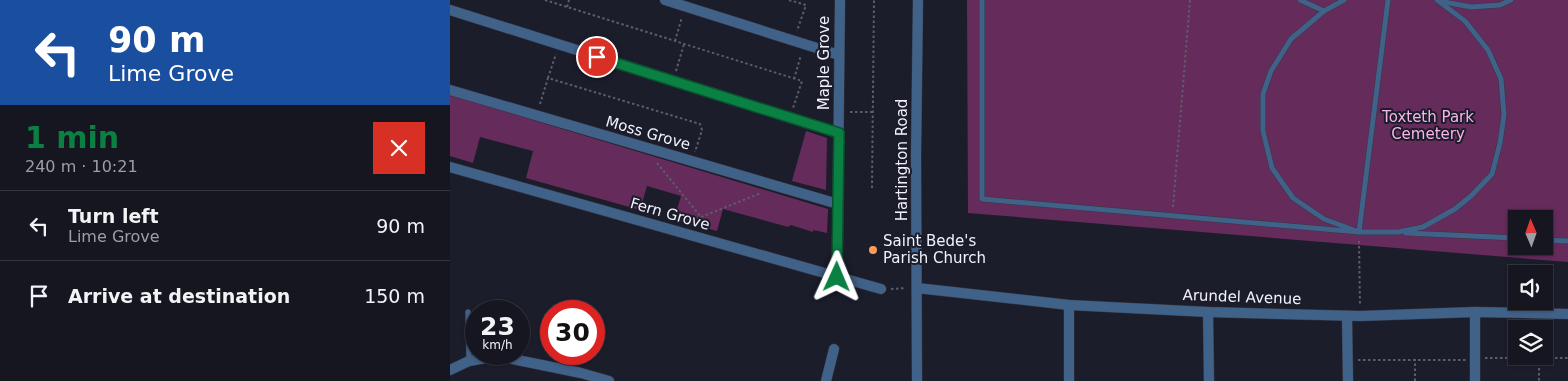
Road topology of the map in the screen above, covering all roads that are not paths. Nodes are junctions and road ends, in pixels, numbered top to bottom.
1 (665, 0) edge
2 (840, 0) edge
3 (918, 0) edge
4 (982, 0) edge
5 (1300, 0) edge
6 (1344, 0) edge
7 (1388, 0) edge
8 (1438, 0) edge
9 (1511, 0) edge
10 (450, 10) edge
11 (1324, 11) junction
12 (839, 54) junction
13 (450, 90) edge
14 (839, 133) junction
15 (450, 167) edge
16 (838, 204) junction
17 (1359, 232) junction
18 (1398, 232) junction
19 (1508, 238) edge
20 (1553, 240) edge
21 (1568, 241) edge
22 (837, 277) junction
23 (916, 288) junction
24 (881, 289) road end
25 (1069, 305) junction
26 (1208, 312) junction
27 (1475, 312) junction
28 (1568, 314) edge
29 (1347, 316) junction
30 (834, 349) dead end
31 (465, 363) edge
32 (530, 364) edge
33 (450, 370) edge
34 (580, 377) edge
35 (609, 381) edge
36 (826, 381) edge
37 (917, 381) edge
38 (1069, 381) edge
39 (1209, 381) edge
40 (1348, 381) edge
41 (1476, 381) edge

1 - 12 street
2 - 12 street, Maple Grove
3 - 23 street, Hartington Road
4 - 17 lane
5 - 11 lane
6 - 11 lane
7 - 17 lane
8 - 9 lane
8 - 18 lane
10 - 14 street
11 - 17 lane
12 - 14 street, Maple Grove
13 - 16 street, Moss Grove
14 - 16 street, Maple Grove
15 - 22 street, Fern Grove
16 - 22 street, Maple Grove
17 - 18 lane
18 - 19 lane
20 - 21 lane
22 - 24 street, Fern Grove
23 - 25 street, Arundel Avenue
23 - 37 street, Hartington Road
25 - 26 street, Arundel Avenue
25 - 38 street
26 - 29 street, Arundel Avenue
26 - 39 street
27 - 28 street, Arundel Avenue
27 - 29 street, Arundel Avenue
27 - 41 street
29 - 40 street
30 - 36 street
31 - 33 street
32 - 34 street
34 - 35 street

